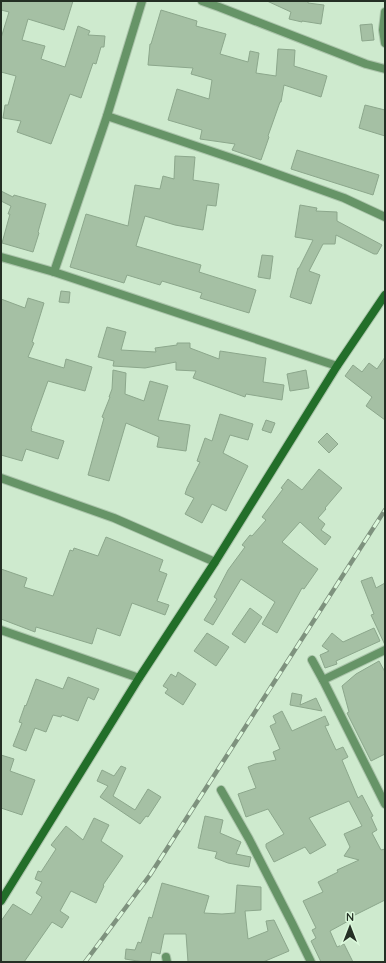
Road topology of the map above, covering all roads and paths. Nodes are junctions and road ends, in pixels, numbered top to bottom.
1 (142, 1) edge
2 (202, 1) edge
3 (385, 12) edge
4 (385, 43) edge
5 (385, 69) edge
6 (107, 116) junction
7 (385, 217) edge
8 (1, 257) edge
9 (54, 272) junction
10 (385, 295) edge
11 (337, 366) junction
12 (1, 478) edge
13 (215, 562) junction
14 (1, 630) edge
15 (385, 650) edge
16 (312, 660) dead end
17 (140, 678) junction
18 (323, 680) junction
19 (221, 790) dead end
20 (385, 804) edge
21 (1, 901) edge
22 (310, 962) edge

1 - 6 street
2 - 5 street
3 - 4 street
6 - 7 street
6 - 9 street
8 - 9 street
9 - 11 street
10 - 11 street
11 - 13 street
12 - 13 street
13 - 17 street
14 - 17 street
15 - 18 street
16 - 18 street
17 - 21 street
18 - 20 street
19 - 22 street

